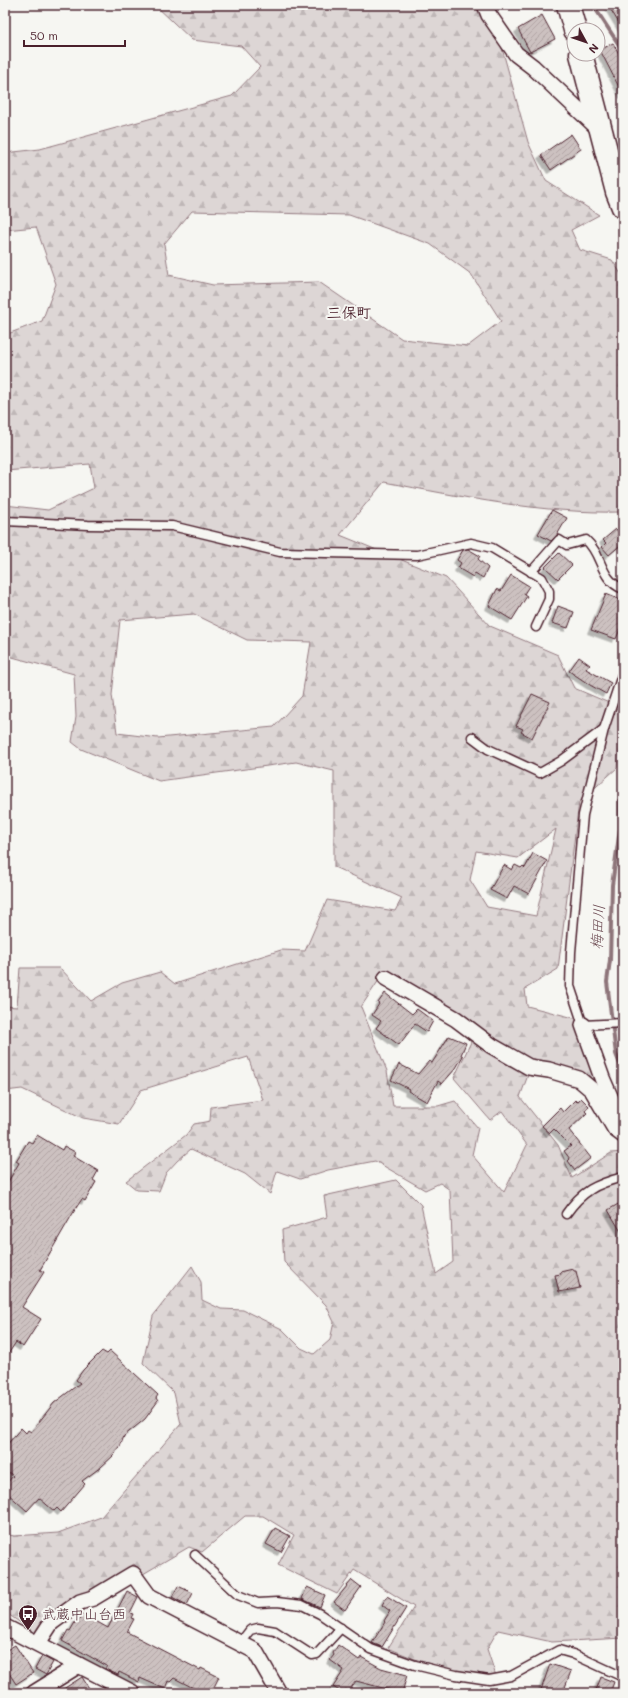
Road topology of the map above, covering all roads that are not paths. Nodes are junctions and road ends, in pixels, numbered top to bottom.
1 (485, 5) edge
2 (568, 5) edge
3 (573, 22) edge
4 (583, 62) edge
5 (601, 130) junction
6 (623, 206) edge
7 (5, 521) edge
8 (531, 572) junction
9 (623, 589) edge
10 (536, 627) dead end
11 (623, 672) edge
12 (604, 729) junction
13 (472, 737) dead end
14 (386, 978) dead end
15 (620, 1023) edge
16 (583, 1025) junction
17 (623, 1136) edge
18 (623, 1177) edge
19 (566, 1214) dead end
20 (195, 1555) dead end
21 (5, 1627) edge
22 (341, 1628) junction
23 (38, 1643) junction
24 (240, 1644) junction
25 (79, 1665) junction
26 (623, 1677) edge
27 (34, 1693) edge
28 (133, 1693) edge
29 (279, 1693) edge

1 - 5 street
2 - 3 street
4 - 5 street
5 - 6 street
7 - 8 lane
8 - 9 lane
8 - 10 lane
11 - 12 lane
12 - 13 lane
12 - 16 lane
14 - 17 street
15 - 16 lane
16 - 17 street
18 - 19 lane
20 - 22 lane
21 - 23 street
22 - 24 lane
22 - 26 lane
23 - 24 street
23 - 25 street
24 - 29 street
25 - 27 street
25 - 28 street

